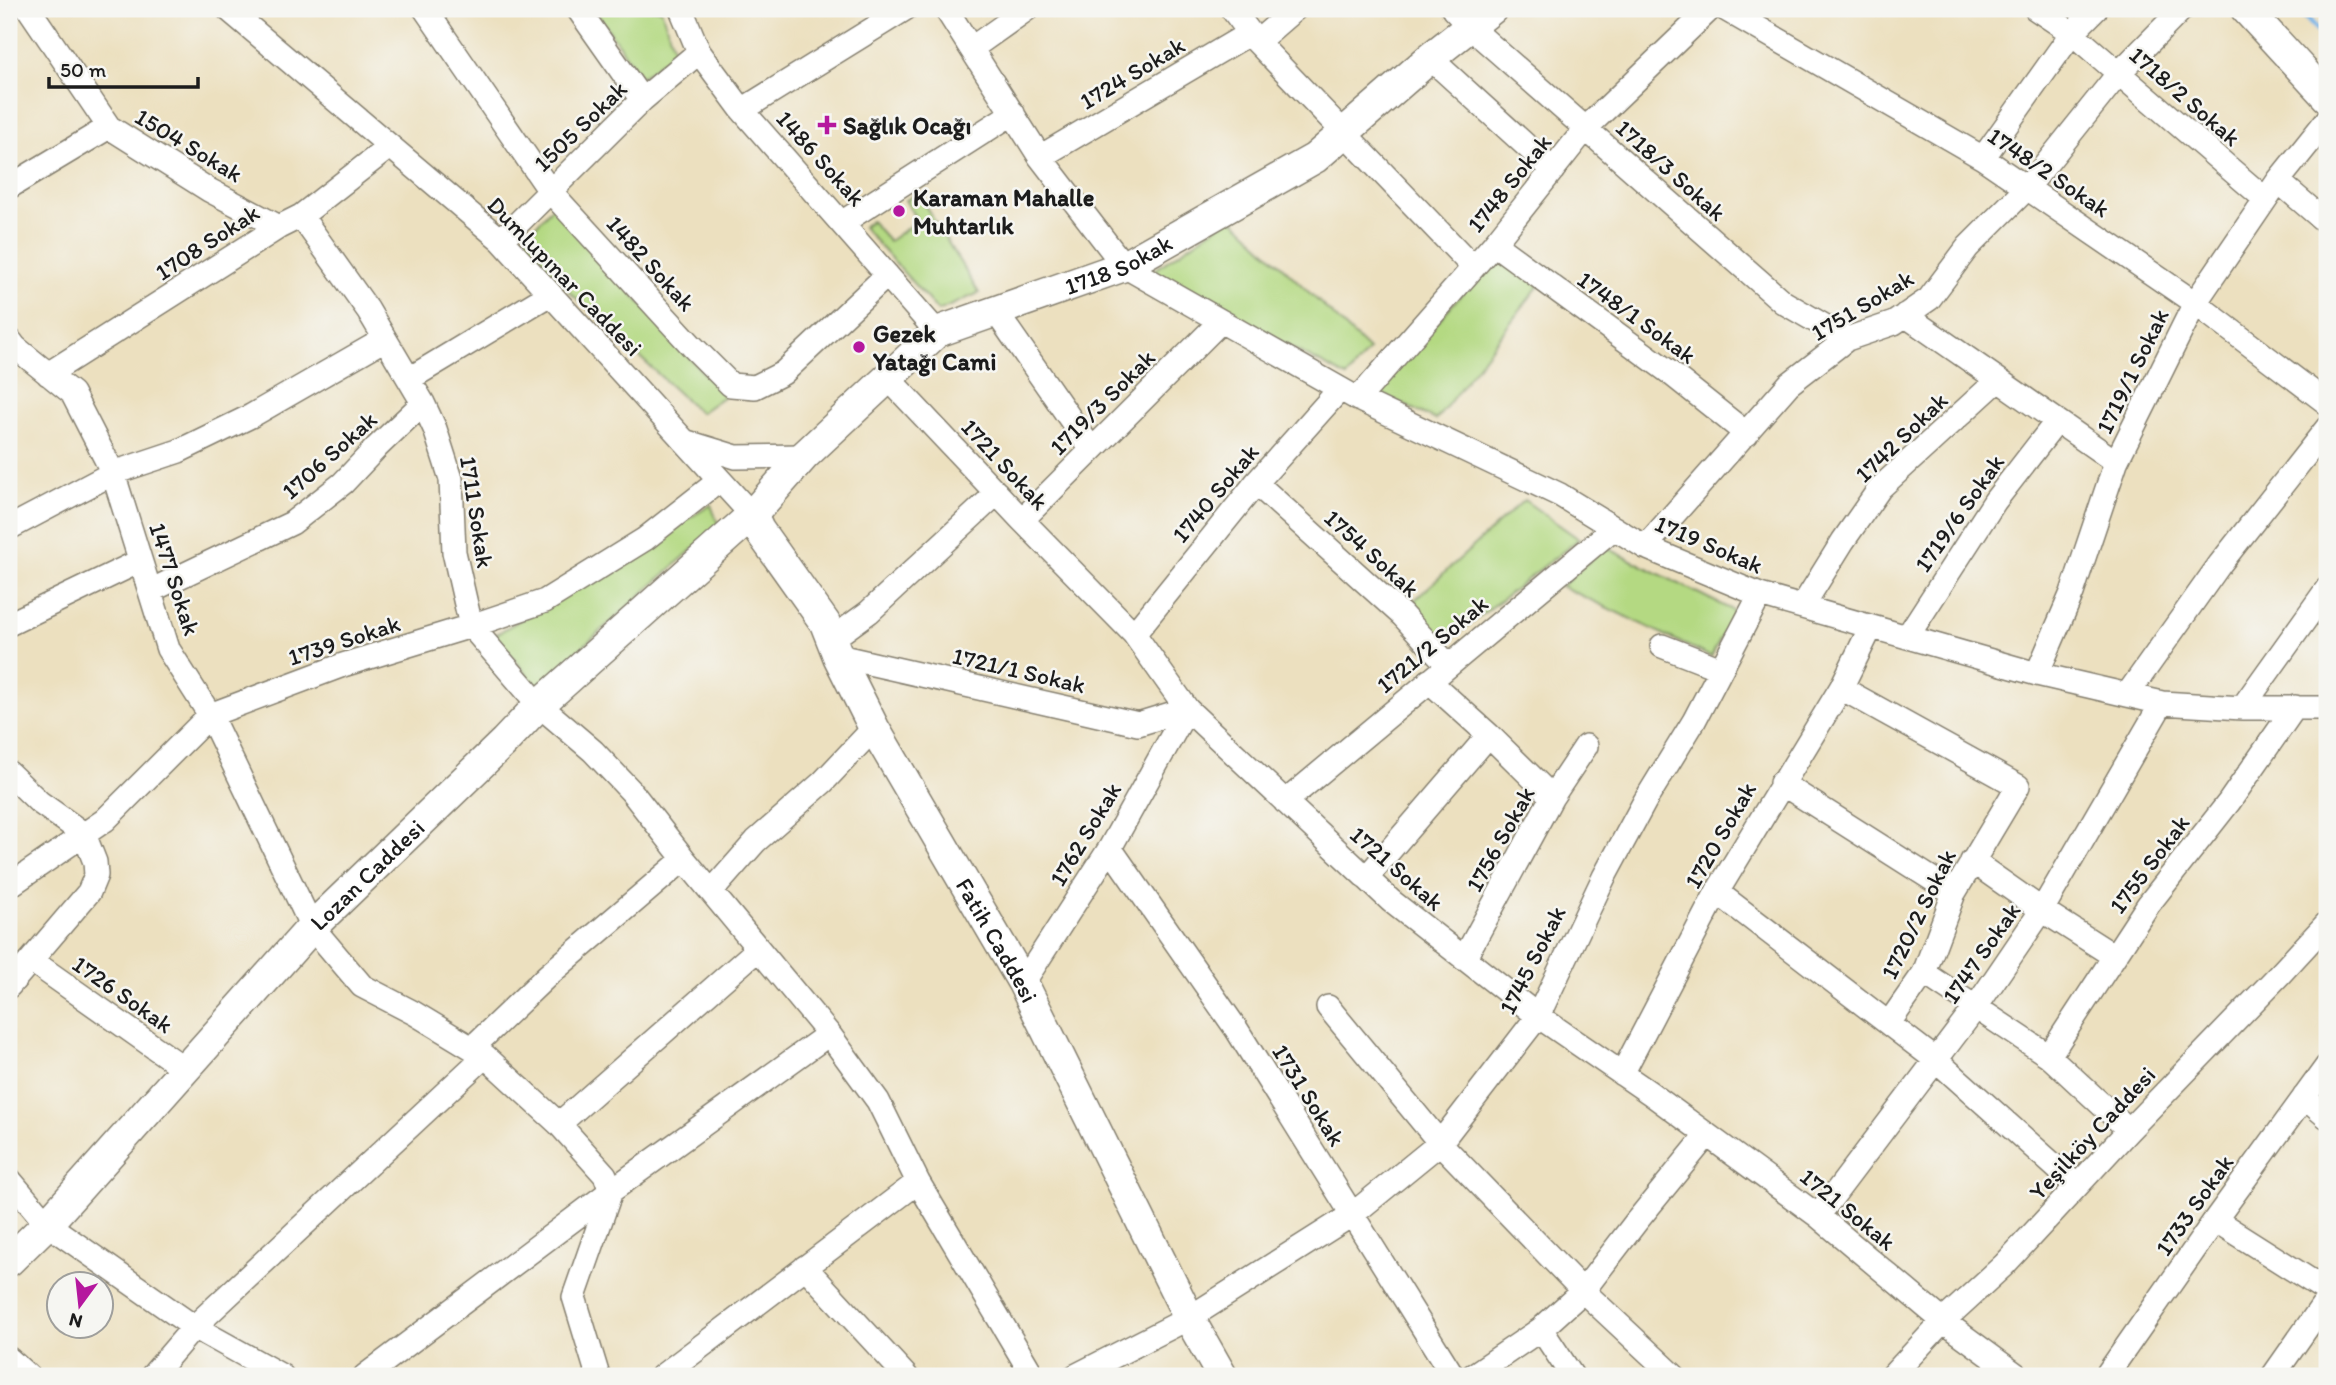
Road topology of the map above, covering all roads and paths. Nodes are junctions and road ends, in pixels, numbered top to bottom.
1 (29, 9) edge
2 (228, 9) edge
3 (425, 9) edge
4 (578, 9) edge
5 (681, 9) edge
6 (905, 9) edge
7 (946, 9) edge
8 (1002, 9) edge
9 (1027, 9) edge
10 (1232, 9) edge
11 (1295, 9) edge
12 (1710, 9) edge
13 (1725, 9) edge
14 (2036, 9) edge
15 (2096, 9) edge
16 (2182, 9) edge
17 (2246, 9) edge
18 (1472, 15) edge
19 (2072, 33) junction
20 (1254, 38) junction
21 (968, 42) junction
22 (699, 52) junction
23 (1430, 58) junction
24 (2119, 74) junction
25 (2327, 97) edge
26 (642, 100) junction
27 (742, 110) junction
28 (1013, 113) junction
29 (2327, 120) edge
30 (109, 127) junction
31 (1586, 128) junction
32 (1343, 134) junction
33 (389, 148) junction
34 (1040, 157) junction
35 (1983, 158) junction
36 (1553, 170) junction
37 (9, 187) edge
38 (2027, 188) junction
39 (2272, 190) junction
40 (550, 191) junction
41 (301, 216) junction
42 (843, 222) junction
43 (2327, 223) edge
44 (279, 227) junction
45 (501, 240) junction
46 (1494, 244) junction
47 (1124, 266) junction
48 (1473, 267) junction
49 (887, 275) junction
50 (550, 294) junction
51 (2195, 303) junction
52 (996, 312) junction
53 (1905, 315) junction
54 (1220, 322) junction
55 (937, 332) junction
56 (385, 339) junction
57 (1847, 339) junction
58 (11, 346) edge
59 (48, 374) junction
60 (887, 377) junction
61 (409, 379) junction
62 (1998, 380) junction
63 (1349, 394) junction
64 (424, 403) junction
65 (2327, 403) edge
66 (2057, 421) junction
67 (2327, 428) edge
68 (1747, 433) junction
69 (685, 442) junction
70 (1091, 450) junction
71 (804, 456) junction
72 (2116, 462) junction
73 (113, 473) junction
74 (720, 480) junction
75 (1256, 483) junction
76 (997, 493) junction
77 (752, 515) junction
78 (1022, 520) junction
79 (9, 528) edge
80 (1614, 528) junction
81 (1645, 547) junction
82 (140, 561) junction
83 (2327, 589) edge
84 (150, 591) junction
85 (1760, 595) junction
86 (1802, 607) junction
87 (9, 624) edge
88 (471, 626) junction
89 (1871, 626) junction
90 (1134, 634) junction
91 (1906, 637) junction
92 (1662, 646) dead end
93 (835, 648) junction
94 (1448, 665) junction
95 (1721, 670) junction
96 (2037, 674) junction
97 (1429, 681) junction
98 (1841, 688) junction
99 (2127, 695) junction
100 (2162, 703) junction
101 (539, 705) junction
102 (2242, 708) junction
103 (2295, 708) junction
104 (2327, 708) edge
105 (1187, 709) junction
106 (210, 715) junction
107 (874, 728) junction
108 (1489, 735) junction
109 (1586, 746) dead end
110 (9, 773) edge
111 (1781, 783) junction
112 (1552, 797) junction
113 (1285, 802) junction
114 (84, 834) junction
115 (1110, 848) junction
116 (684, 859) junction
117 (1972, 861) junction
118 (1366, 878) junction
119 (9, 886) edge
120 (712, 891) junction
121 (1717, 892) junction
122 (1954, 893) junction
123 (2042, 910) junction
124 (2327, 923) edge
125 (312, 927) junction
126 (758, 949) junction
127 (2114, 956) junction
128 (1464, 959) junction
129 (32, 961) junction
130 (1924, 973) junction
131 (1023, 984) junction
132 (9, 986) edge
133 (1328, 1007) dead end
134 (1976, 1007) junction
135 (1538, 1016) junction
136 (1889, 1023) junction
137 (829, 1034) junction
138 (479, 1052) junction
139 (2049, 1056) junction
140 (1936, 1060) junction
141 (2327, 1066) edge
142 (185, 1069) junction
143 (1622, 1074) junction
144 (2304, 1097) junction
145 (2327, 1117) edge
146 (559, 1124) junction
147 (2129, 1130) junction
148 (1707, 1135) junction
149 (1440, 1143) junction
150 (9, 1179) edge
151 (918, 1182) junction
152 (2077, 1186) junction
153 (611, 1191) junction
154 (1353, 1214) junction
155 (1818, 1216) junction
156 (2215, 1220) junction
157 (47, 1224) junction
158 (9, 1261) edge
159 (805, 1267) junction
160 (1583, 1291) junction
161 (2327, 1291) edge
162 (2327, 1299) edge
163 (1189, 1318) junction
164 (1943, 1321) junction
165 (194, 1327) junction
166 (1541, 1329) junction
167 (9, 1359) edge
168 (28, 1376) edge
169 (152, 1376) edge
170 (282, 1376) edge
171 (365, 1376) edge
172 (598, 1376) edge
173 (662, 1376) edge
174 (906, 1376) edge
175 (1033, 1376) edge
176 (1075, 1376) edge
177 (1222, 1376) edge
178 (1453, 1376) edge
179 (1472, 1376) edge
180 (1572, 1376) edge
181 (1674, 1376) edge
182 (1892, 1376) edge
183 (2018, 1376) edge
184 (2106, 1376) edge
185 (2273, 1376) edge

1 - 30 street, 1504 Sokak
2 - 33 street, Dumlupınar Caddesi
3 - 40 street, 1482 Sokak
4 - 26 street
5 - 22 street, 1486 Sokak
6 - 27 street
7 - 21 street
8 - 21 street
9 - 21 street
10 - 20 street
11 - 20 street, 1724 Sokak
12 - 31 street, 1748 Sokak
13 - 35 street, 1748/2 Sokak
14 - 19 street, 1718/2 Sokak
15 - 19 street
16 - 24 street, 1751 Sokak
17 - 25 main road
18 - 23 main road, 1718 Sokak
18 - 31 street, 1718/3 Sokak
19 - 24 street, 1718/2 Sokak
19 - 35 street
20 - 32 street
20 - 34 street, 1724 Sokak
21 - 28 street
22 - 26 street, 1505 Sokak
22 - 27 street, 1486 Sokak
23 - 32 main road, 1718 Sokak
23 - 36 street
24 - 38 street, 1751 Sokak
24 - 39 street, 1718/2 Sokak
26 - 40 street, 1505 Sokak
27 - 42 street, 1486 Sokak
28 - 34 street
28 - 42 street
29 - 39 street, 1719/1 Sokak
30 - 37 street, 1504 Sokak
30 - 44 street, 1504 Sokak
31 - 36 street, 1748 Sokak
31 - 57 street, 1718/3 Sokak
32 - 47 main road, 1718 Sokak
32 - 48 street
33 - 41 street, 1708 Sokak
33 - 45 street, Dumlupınar Caddesi
34 - 47 street
35 - 38 street, 1748/2 Sokak
36 - 46 street, 1748 Sokak
38 - 51 street, 1748/2 Sokak
38 - 53 street, 1751 Sokak
39 - 43 street, 1718/2 Sokak
39 - 51 street, 1719/1 Sokak
40 - 45 street, 1505 Sokak
40 - 49 street, 1482 Sokak
41 - 44 street, 1708 Sokak
41 - 56 street, 1711 Sokak
42 - 49 street, 1486 Sokak
44 - 59 street, 1708 Sokak
45 - 50 street, Dumlupınar Caddesi
46 - 48 street, 1748 Sokak
46 - 68 street, 1748/1 Sokak
47 - 52 main road, 1718 Sokak
47 - 54 street, 1719 Sokak
48 - 63 street, 1748 Sokak
49 - 55 street, 1486 Sokak
50 - 61 street
50 - 69 street, Dumlupınar Caddesi
51 - 65 street, 1748/2 Sokak
51 - 72 street, 1719/1 Sokak
52 - 55 main road, 1718 Sokak
52 - 70 street
53 - 57 street, 1751 Sokak
53 - 62 street
54 - 63 street, 1719 Sokak
54 - 70 street, 1719/3 Sokak
55 - 60 main road, 1718 Sokak
56 - 61 street, 1711 Sokak
56 - 73 street
57 - 68 street, 1751 Sokak
58 - 59 street, 1477 Sokak
59 - 73 street, 1477 Sokak
60 - 71 main road, 1718 Sokak
60 - 76 street, 1721 Sokak
61 - 64 street, 1711 Sokak
62 - 66 street
62 - 86 street, 1742 Sokak
63 - 75 street, 1740 Sokak
63 - 80 street, 1719 Sokak
64 - 84 street, 1706 Sokak
64 - 88 street, 1711 Sokak
66 - 72 street
66 - 91 street, 1719/6 Sokak
67 - 99 street
68 - 81 street, 1751 Sokak
69 - 71 street
69 - 74 street, Dumlupınar Caddesi
70 - 78 street, 1719/3 Sokak
71 - 77 main road, 1718 Sokak
72 - 96 street, 1719/1 Sokak
73 - 79 street
73 - 82 street, 1477 Sokak
74 - 77 street, Dumlupınar Caddesi
74 - 88 street, 1739 Sokak
75 - 90 street, 1740 Sokak
75 - 94 street, 1754 Sokak
76 - 78 street, 1721 Sokak
76 - 93 street
77 - 93 main road, Fatih Caddesi
77 - 101 main road, Lozan Caddesi
78 - 90 street, 1721 Sokak
80 - 81 street, 1719 Sokak
80 - 94 street, 1721/2 Sokak
81 - 85 street, 1719 Sokak
82 - 84 street, 1477 Sokak
82 - 87 street
83 - 102 street
84 - 106 street, 1477 Sokak
85 - 86 street, 1719 Sokak
85 - 95 street, 1745 Sokak
86 - 89 street, 1719 Sokak
88 - 101 street, 1711 Sokak
88 - 106 street, 1739 Sokak
89 - 91 street, 1719 Sokak
89 - 98 street, 1720 Sokak
90 - 105 street, 1721 Sokak
91 - 96 street, 1719 Sokak
92 - 95 street
93 - 105 street, 1721/1 Sokak
93 - 107 main road, Fatih Caddesi
94 - 97 street, 1721/2 Sokak
95 - 135 street, 1745 Sokak
96 - 99 street, 1719 Sokak
97 - 108 street
97 - 113 street, 1721/2 Sokak
98 - 111 street, 1720 Sokak
98 - 117 street, 1720/2 Sokak
99 - 100 street, 1719 Sokak
100 - 102 street, 1719 Sokak
100 - 123 street, 1747 Sokak
101 - 116 street, 1711 Sokak
101 - 125 main road, Lozan Caddesi
102 - 103 street, 1719 Sokak
103 - 104 street, 1719 Sokak
103 - 127 street, 1755 Sokak
105 - 113 street, 1721 Sokak
105 - 115 street, 1762 Sokak
106 - 114 street, 1739 Sokak
106 - 125 street, 1477 Sokak
107 - 120 street
107 - 131 main road, Fatih Caddesi
108 - 112 street
108 - 118 street
109 - 112 street, 1756 Sokak
110 - 114 street
111 - 121 street, 1720 Sokak
111 - 122 street
112 - 128 street, 1756 Sokak
113 - 118 street, 1721 Sokak
114 - 119 street, 1739 Sokak
114 - 129 street
115 - 131 street, 1762 Sokak
115 - 154 street, 1731 Sokak
116 - 120 street, 1711 Sokak
116 - 138 street
117 - 122 street, 1720/2 Sokak
117 - 123 street
118 - 128 street, 1721 Sokak
120 - 126 street, 1711 Sokak
121 - 136 street
121 - 143 street, 1720 Sokak
122 - 130 street, 1720/2 Sokak
123 - 127 street
123 - 134 street, 1747 Sokak
124 - 147 street, Yeşilköy Caddesi
125 - 138 street, 1477 Sokak
125 - 142 main road, Lozan Caddesi
126 - 137 street, 1711 Sokak
126 - 146 street
127 - 139 street, 1755 Sokak
128 - 135 street, 1721 Sokak
129 - 132 street
129 - 142 street, 1726 Sokak
130 - 134 street
130 - 136 street, 1720/2 Sokak
131 - 163 main road, Fatih Caddesi
133 - 149 street
134 - 139 street
134 - 140 street, 1747 Sokak
135 - 143 street, 1721 Sokak
135 - 149 street, 1745 Sokak
136 - 140 street
137 - 151 street, 1711 Sokak
137 - 153 street
138 - 146 street, 1477 Sokak
138 - 165 street
139 - 147 street
140 - 152 street
140 - 155 street, 1747 Sokak
141 - 144 street, 1733 Sokak
142 - 157 main road, Lozan Caddesi
143 - 148 street, 1721 Sokak
144 - 145 street
144 - 156 street, 1733 Sokak
146 - 153 street, 1477 Sokak
147 - 152 street, Yeşilköy Caddesi
148 - 155 street, 1721 Sokak
148 - 160 street
149 - 154 street, 1745 Sokak
149 - 160 street
150 - 157 street
151 - 159 street
151 - 175 street, 1711 Sokak
152 - 164 street, Yeşilköy Caddesi
153 - 171 street
153 - 172 street
154 - 163 street, 1745 Sokak
154 - 178 street, 1731 Sokak
155 - 164 street, 1721 Sokak
156 - 161 street
156 - 184 street, 1733 Sokak
157 - 158 main road, Lozan Caddesi
157 - 165 street
159 - 173 street
159 - 174 street
160 - 166 street
160 - 181 street
162 - 185 street
163 - 176 street, 1745 Sokak
163 - 177 main road, Fatih Caddesi
164 - 182 street, Yeşilköy Caddesi
164 - 183 street, 1721 Sokak
165 - 169 street
165 - 170 street
166 - 179 street
166 - 180 street
167 - 168 street

